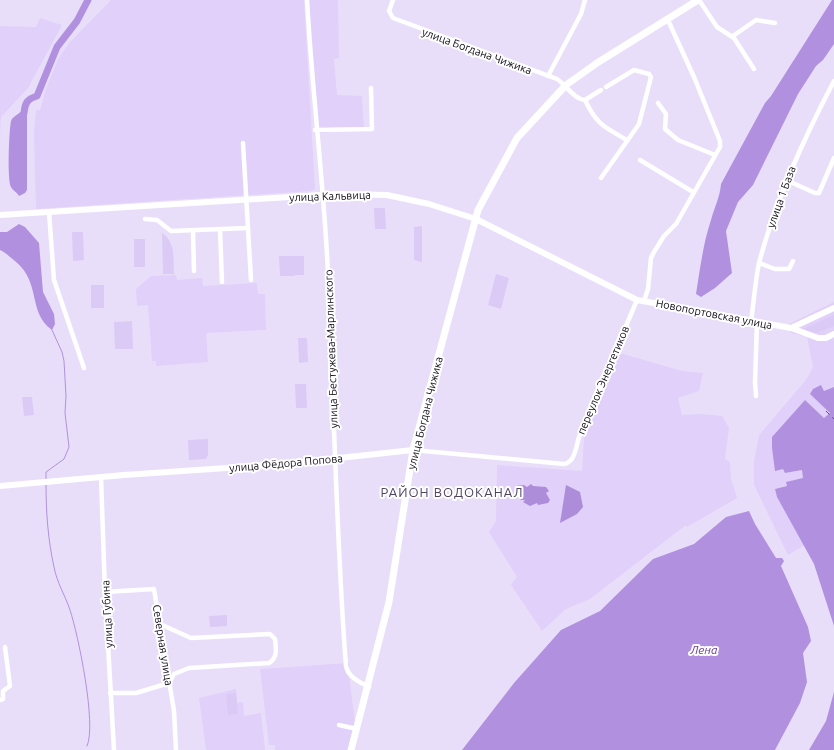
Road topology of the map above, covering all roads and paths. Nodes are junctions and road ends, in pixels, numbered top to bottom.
1 (306, 0) edge
2 (393, 0) edge
3 (585, 0) edge
4 (699, 0) edge
5 (667, 18) junction
6 (775, 23) dead end
7 (733, 36) junction
8 (754, 69) dead end
9 (548, 76) junction
10 (834, 81) edge
11 (566, 85) junction
12 (371, 88) dead end
13 (585, 100) junction
14 (658, 103) dead end
15 (316, 130) junction
16 (628, 140) junction
17 (243, 143) dead end
18 (715, 155) junction
19 (834, 158) edge
20 (640, 160) dead end
21 (601, 178) dead end
22 (786, 180) junction
23 (693, 192) junction
24 (322, 195) junction
25 (246, 200) junction
26 (49, 212) junction
27 (0, 215) edge
28 (476, 218) junction
29 (145, 219) dead end
30 (248, 228) junction
31 (220, 229) junction
32 (193, 231) junction
33 (793, 261) dead end
34 (759, 263) junction
35 (194, 271) dead end
36 (251, 280) dead end
37 (222, 282) dead end
38 (637, 300) junction
39 (644, 301) junction
40 (834, 308) edge
41 (754, 321) junction
42 (790, 328) junction
43 (834, 334) edge
44 (84, 368) dead end
45 (756, 396) dead end
46 (413, 450) junction
47 (335, 458) junction
48 (571, 461) joint
49 (101, 477) junction
50 (0, 486) edge
51 (105, 592) junction
52 (160, 624) junction
53 (5, 647) dead end
54 (169, 683) junction
55 (369, 687) junction
56 (110, 693) junction
57 (0, 700) edge
58 (340, 725) dead end
59 (357, 730) junction
60 (114, 750) edge
61 (176, 750) edge
62 (351, 750) edge

1 - 15 street, улица Бестужева-Марлинского
2 - 9 street, улица Богдана Чижика
3 - 9 street
4 - 5 main road, улица Богдана Чижика
4 - 7 street
5 - 11 main road, улица Богдана Чижика
5 - 18 street
6 - 7 street
7 - 8 street
9 - 11 street, улица Богдана Чижика
10 - 22 street, улица 1 База
11 - 13 street, улица Богдана Чижика
11 - 28 main road, улица Богдана Чижика
12 - 15 street
13 - 16 street
13 - 16 street
14 - 18 street
15 - 24 street, улица Бестужева-Марлинского
16 - 21 street
17 - 25 street
18 - 23 street
19 - 22 street
20 - 23 street
22 - 34 street, улица 1 База
23 - 39 street
24 - 25 street, улица Кальвица
24 - 28 street, улица Кальвица
24 - 47 street, улица Бестужева-Марлинского
25 - 26 street, улица Кальвица
25 - 30 street
26 - 27 street, улица Кальвица
26 - 44 street
28 - 38 street, улица Кальвица
28 - 46 main road, улица Богдана Чижика
29 - 32 street
30 - 31 street
30 - 36 street
31 - 32 street
31 - 37 street
32 - 35 street
33 - 34 street
34 - 41 street, улица 1 База
38 - 39 street, Новопортовская улица
38 - 48 street, переулок Энергетиков
39 - 41 street, Новопортовская улица
40 - 42 street
41 - 42 street, Новопортовская улица
41 - 45 street, улица 1 База
42 - 43 street, Новопортовская улица
46 - 47 street, улица Фёдора Попова
46 - 48 street, улица Фёдора Попова
46 - 55 main road, улица Богдана Чижика
47 - 49 street, улица Фёдора Попова
47 - 55 street, улица Бестужева-Марлинского
49 - 50 street, улица Фёдора Попова
49 - 51 street, улица Губина
51 - 52 street, Северная улица
51 - 56 street, улица Губина
52 - 54 street, Северная улица
52 - 54 street
53 - 57 street
54 - 56 street
54 - 61 street, Северная улица
55 - 59 main road, улица Богдана Чижика
56 - 60 street, улица Губина
58 - 59 street
59 - 62 main road, улица Богдана Чижика

